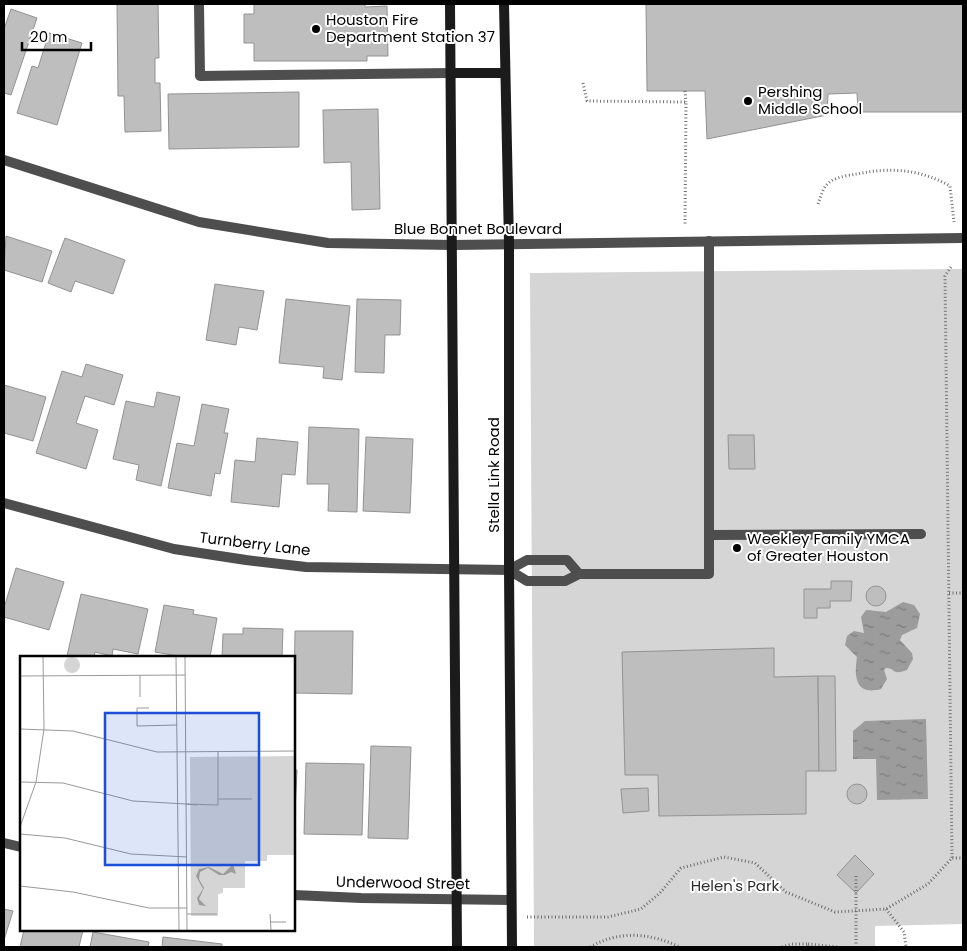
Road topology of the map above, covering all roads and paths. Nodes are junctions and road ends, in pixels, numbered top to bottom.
1 (199, 4) edge
2 (450, 4) edge
3 (504, 4) edge
4 (451, 73) junction
5 (504, 73) junction
6 (583, 83) dead end
7 (685, 91) dead end
8 (686, 102) junction
9 (4, 160) edge
10 (818, 204) dead end
11 (959, 238) edge
12 (685, 241) junction
13 (709, 241) junction
14 (510, 244) junction
15 (453, 245) junction
16 (950, 267) dead end
17 (4, 503) edge
18 (921, 534) dead end
19 (709, 535) junction
20 (454, 570) junction
21 (509, 570) junction
22 (579, 574) junction
23 (949, 593) junction
24 (963, 593) edge
25 (4, 843) edge
26 (20, 847) edge
27 (952, 858) junction
28 (963, 858) edge
29 (856, 876) dead end
30 (295, 895) edge
31 (457, 900) junction
32 (512, 900) junction
33 (886, 909) junction
34 (856, 911) junction
35 (524, 918) dead end
36 (808, 946) edge
37 (457, 947) edge
38 (512, 947) edge
39 (590, 947) edge
40 (680, 947) edge
41 (784, 947) edge
42 (837, 947) edge
43 (856, 947) edge
44 (906, 947) edge

1 - 4 street
2 - 4 main road
3 - 5 main road, Stella Link Road
4 - 5 main road
4 - 15 main road
5 - 14 main road, Stella Link Road
6 - 8 path
7 - 8 path
8 - 12 path
9 - 15 street, Blue Bonnet Boulevard
10 - 11 path
11 - 13 street, Blue Bonnet Boulevard
12 - 13 street, Blue Bonnet Boulevard
12 - 14 street, Blue Bonnet Boulevard
13 - 19 street
14 - 15 street, Blue Bonnet Boulevard
14 - 21 main road, Stella Link Road
15 - 20 main road
16 - 23 path
17 - 20 street, Turnberry Lane
18 - 19 street
19 - 22 street
20 - 21 street, Turnberry Lane
20 - 31 main road
21 - 22 street
21 - 22 street
21 - 32 main road, Stella Link Road
23 - 24 path
23 - 27 path
25 - 26 street
27 - 28 path
27 - 33 path
29 - 34 path
30 - 31 street, Underwood Street
31 - 32 street, Underwood Street
31 - 37 main road
32 - 38 main road, Stella Link Road
33 - 34 path
33 - 44 path
34 - 35 path
34 - 43 path
36 - 41 path
36 - 42 path
39 - 40 path

